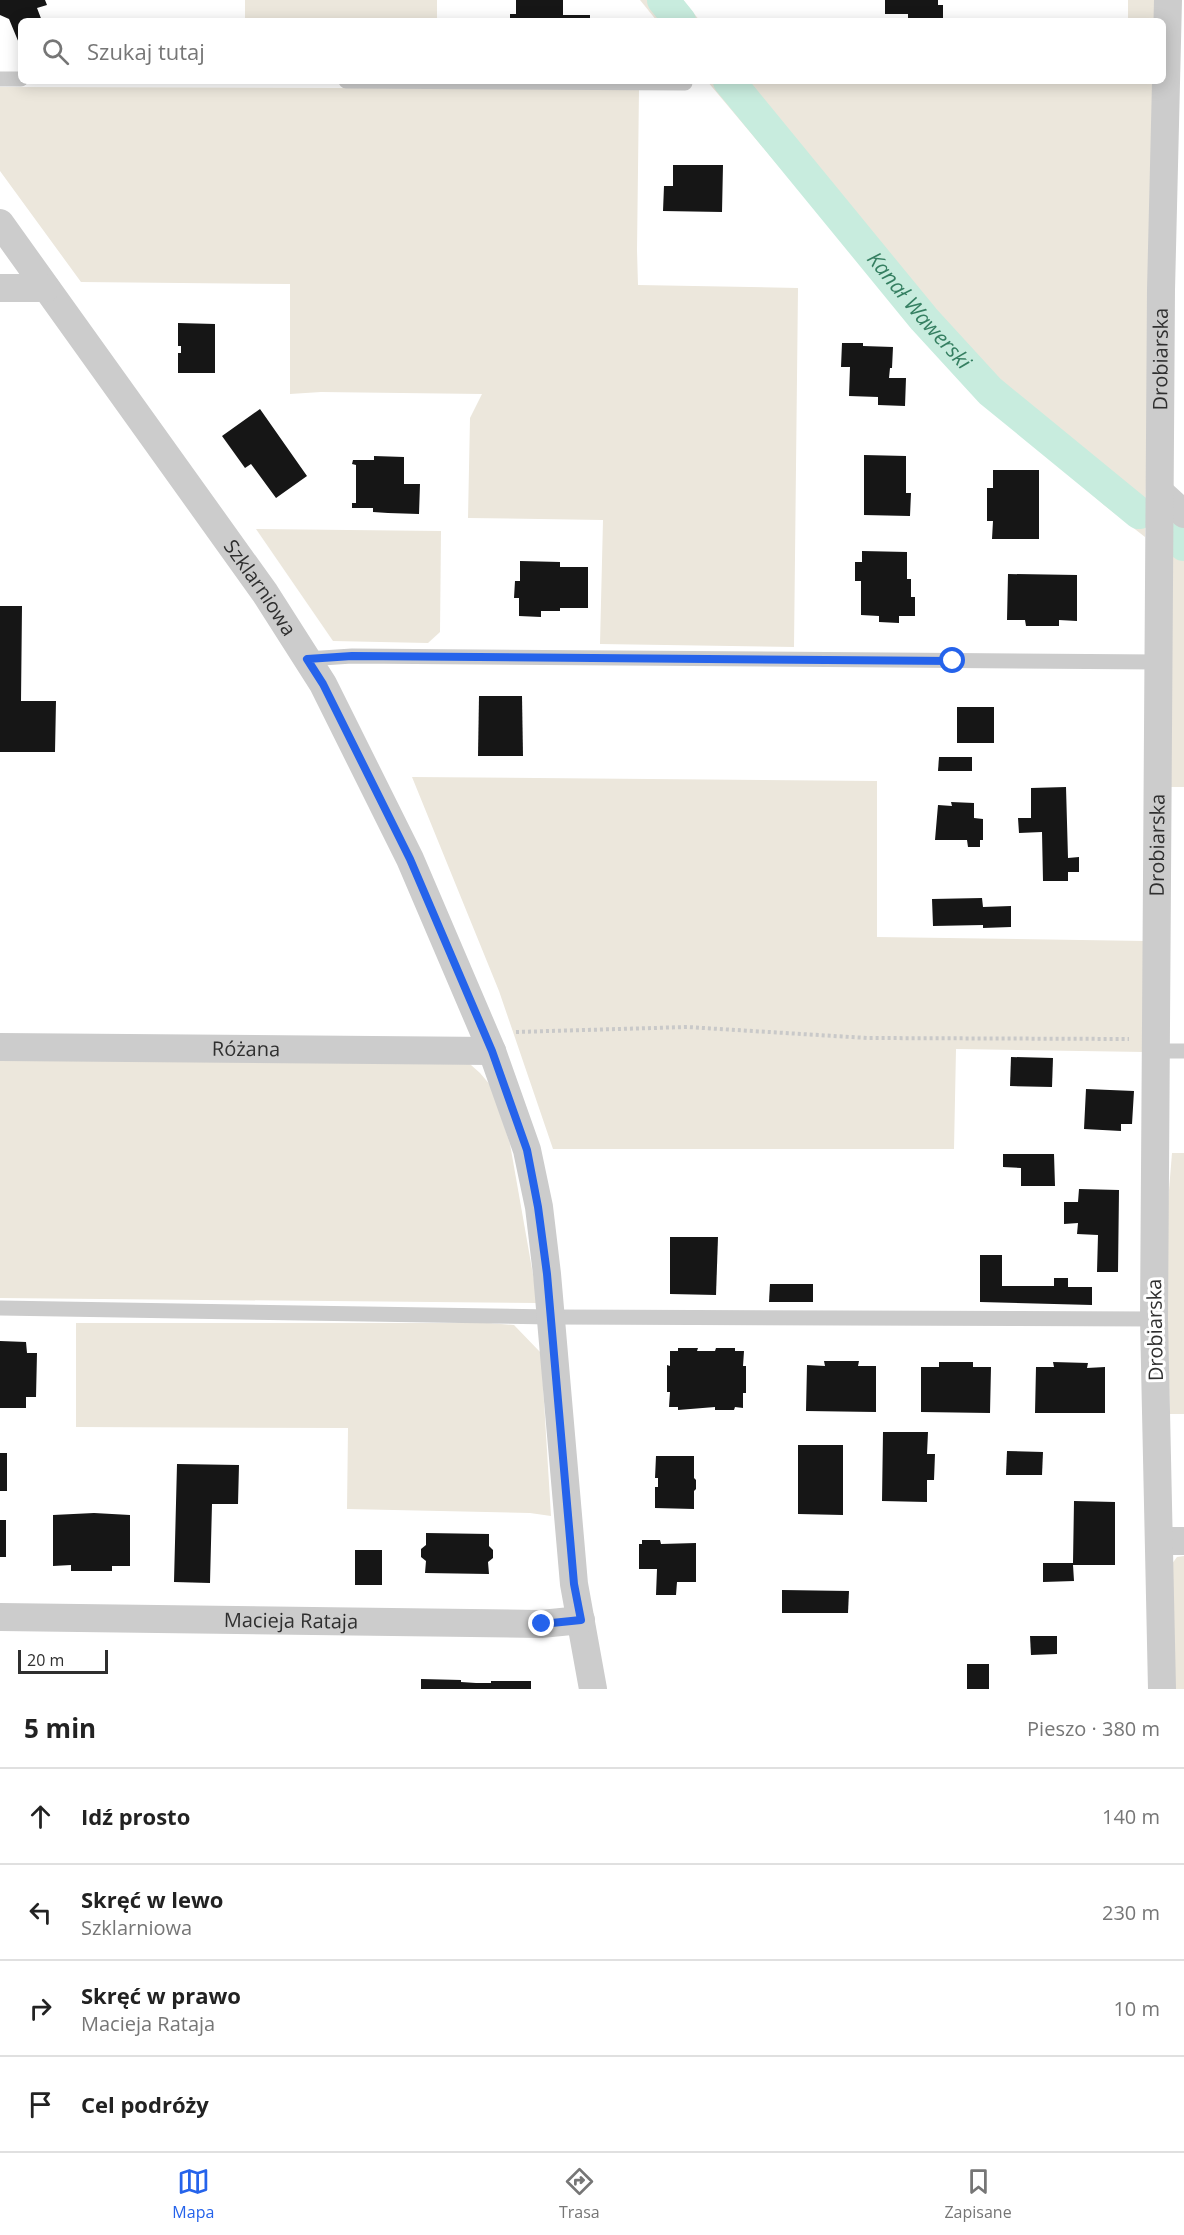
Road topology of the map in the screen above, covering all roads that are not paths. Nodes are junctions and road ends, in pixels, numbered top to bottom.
1 (1168, 0) edge
2 (0, 79) edge
3 (18, 79) edge
4 (0, 223) edge
5 (0, 288) edge
6 (46, 288) junction
7 (1172, 290) edge
8 (1160, 492) junction
9 (1184, 514) edge
10 (307, 659) junction
11 (1158, 662) junction
12 (488, 1042) junction
13 (1156, 1045) junction
14 (0, 1047) edge
15 (1184, 1051) edge
16 (0, 1308) edge
17 (551, 1317) junction
18 (1154, 1318) junction
19 (1172, 1541) edge
20 (0, 1617) edge
21 (581, 1620) junction
22 (593, 1689) edge
23 (1162, 1689) edge

1 - 7 street, Drobiarska
2 - 3 lane
4 - 6 street, Szklarniowa
5 - 6 street
6 - 10 street, Szklarniowa
7 - 8 street, Drobiarska
8 - 9 street
8 - 11 street, Drobiarska
10 - 11 lane
10 - 12 street, Szklarniowa
11 - 13 street, Drobiarska
12 - 14 street, Różana
12 - 17 street, Szklarniowa
13 - 15 lane
13 - 18 street, Drobiarska
16 - 17 lane
17 - 18 lane
17 - 21 street, Szklarniowa
18 - 19 street, Drobiarska
19 - 23 street, Drobiarska
20 - 21 street, Macieja Rataja
21 - 22 street, Szklarniowa

